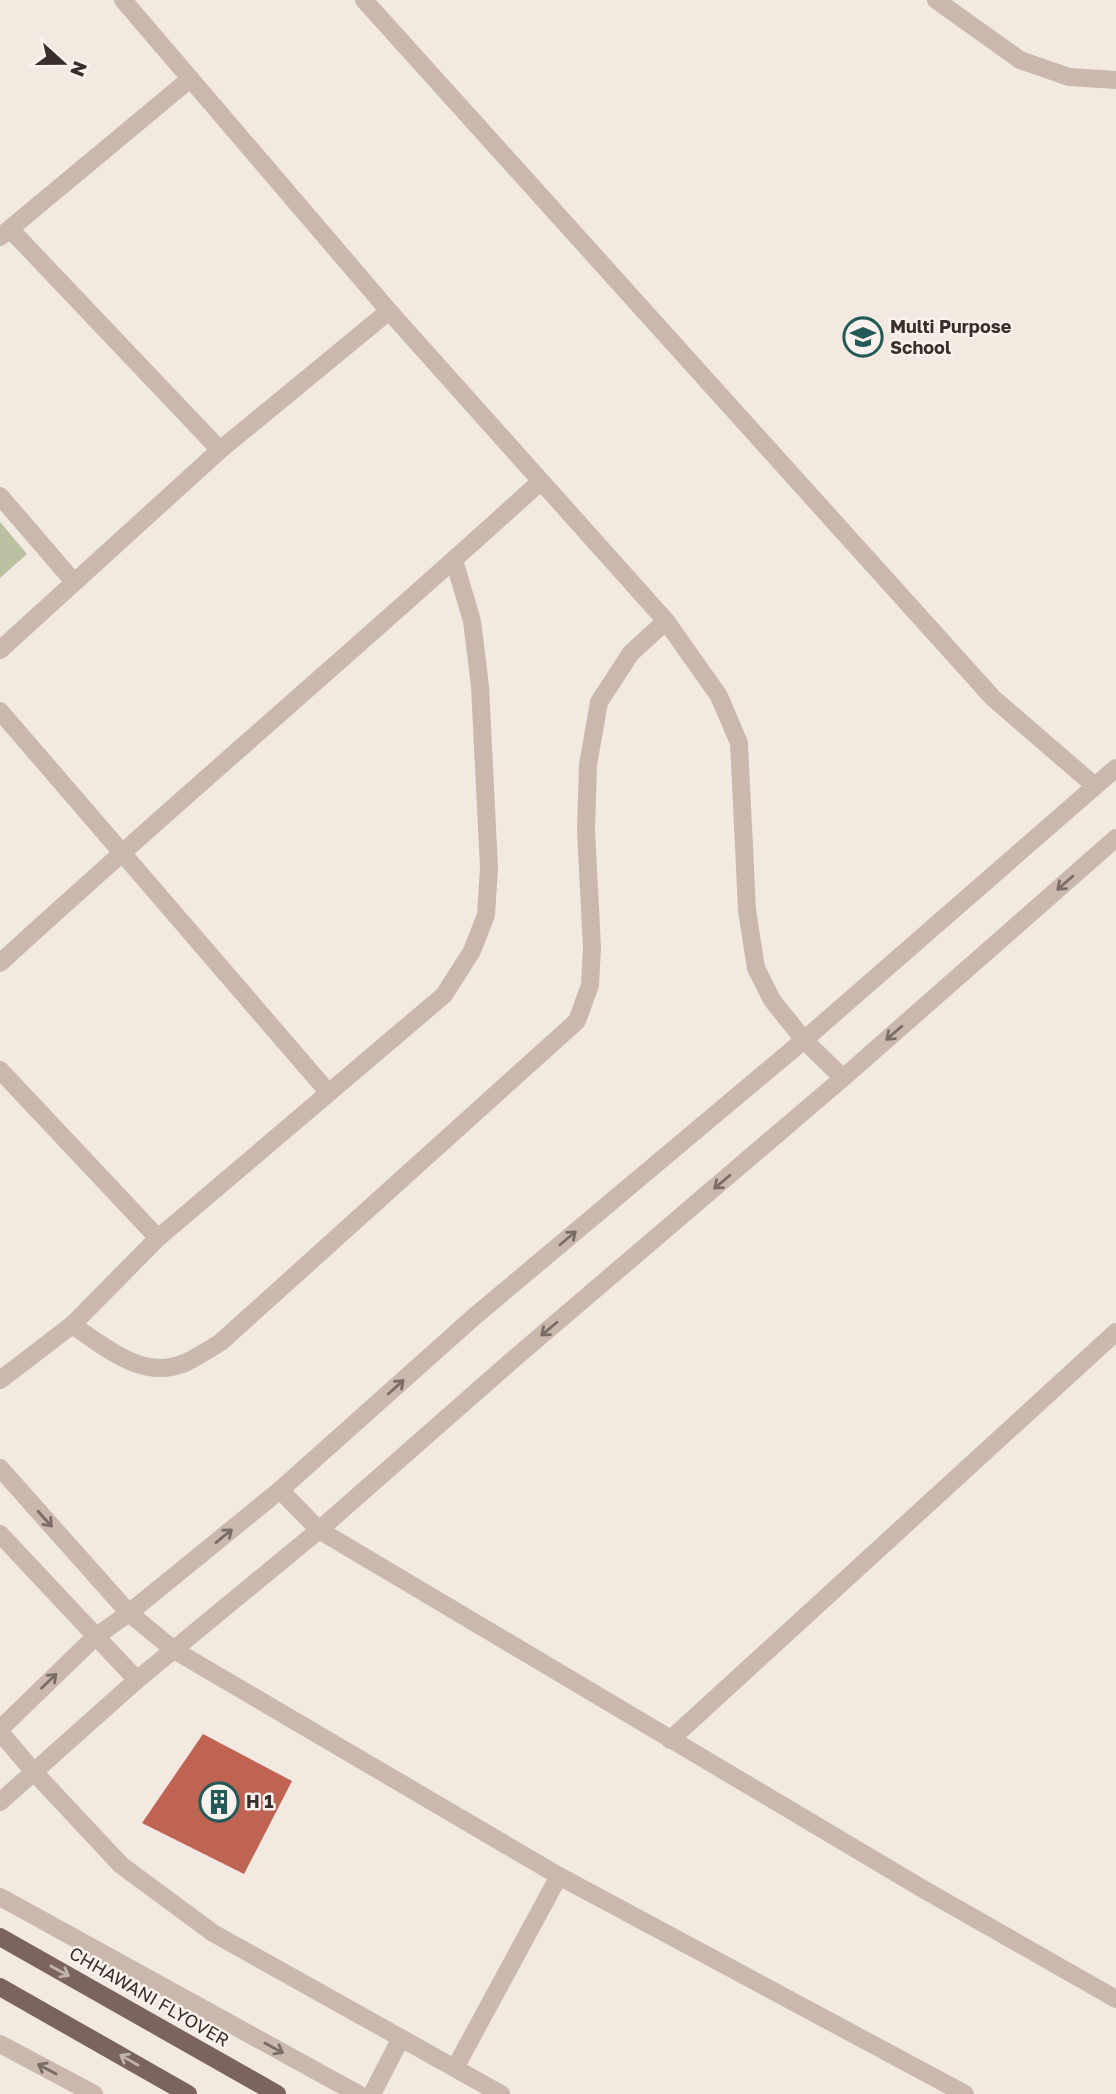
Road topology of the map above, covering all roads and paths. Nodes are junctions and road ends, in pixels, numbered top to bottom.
1 (123, 0) edge
2 (364, 0) edge
3 (936, 0) edge
4 (190, 79) junction
5 (1116, 80) edge
6 (5, 233) edge
7 (389, 311) junction
8 (220, 450) junction
9 (540, 482) junction
10 (0, 496) edge
11 (454, 560) junction
12 (74, 582) junction
13 (666, 621) junction
14 (0, 650) edge
15 (0, 711) edge
16 (1116, 768) edge
17 (1094, 786) junction
18 (1116, 838) edge
19 (121, 852) junction
20 (0, 963) edge
21 (804, 1040) junction
22 (0, 1070) edge
23 (843, 1078) junction
24 (328, 1092) junction
25 (158, 1238) junction
26 (72, 1325) junction
27 (1116, 1332) edge
28 (0, 1380) edge
29 (0, 1468) edge
30 (280, 1490) junction
31 (319, 1530) junction
32 (0, 1534) edge
33 (129, 1613) junction
34 (95, 1637) junction
35 (174, 1650) junction
36 (137, 1680) junction
37 (0, 1730) edge
38 (670, 1740) junction
39 (34, 1772) junction
40 (0, 1802) edge
41 (559, 1876) junction
42 (0, 1896) edge
43 (0, 1937) edge
44 (0, 1987) edge
45 (1116, 1999) edge
46 (401, 2038) junction
47 (0, 2044) edge
48 (455, 2068) junction
49 (94, 2094) edge
50 (188, 2094) edge
51 (276, 2094) edge
52 (358, 2094) edge
53 (372, 2094) edge
54 (501, 2094) edge
55 (965, 2094) edge

1 - 4 street
2 - 17 street
3 - 5 street
4 - 6 street
4 - 7 street
6 - 8 street
7 - 8 street
7 - 9 street
8 - 12 street
9 - 11 street
9 - 13 street
10 - 12 street
11 - 19 street
11 - 24 street
12 - 14 street
13 - 21 street
13 - 26 street
15 - 19 street
16 - 17 street
17 - 21 street
18 -> 23 street
19 - 20 street
19 - 24 street
21 - 23 street
30 -> 21 street
22 - 25 street
23 -> 31 street
24 - 25 street
25 - 26 street
26 - 28 street
27 - 38 street
29 -> 33 street
30 - 31 street
33 -> 30 street
31 - 35 street
31 - 38 street
32 - 34 street
33 - 34 street
33 - 35 street
34 - 36 street
37 -> 34 street
35 - 36 street
35 - 41 street
36 - 39 street
37 - 39 street
38 - 45 street
39 - 40 street
39 - 46 street
41 - 48 street
41 - 55 street
42 -> 52 street
43 -> 51 main road, CHHAWANI FLYOVER
50 -> 44 main road
46 - 48 street
46 - 53 street
49 -> 47 street
48 - 54 street

